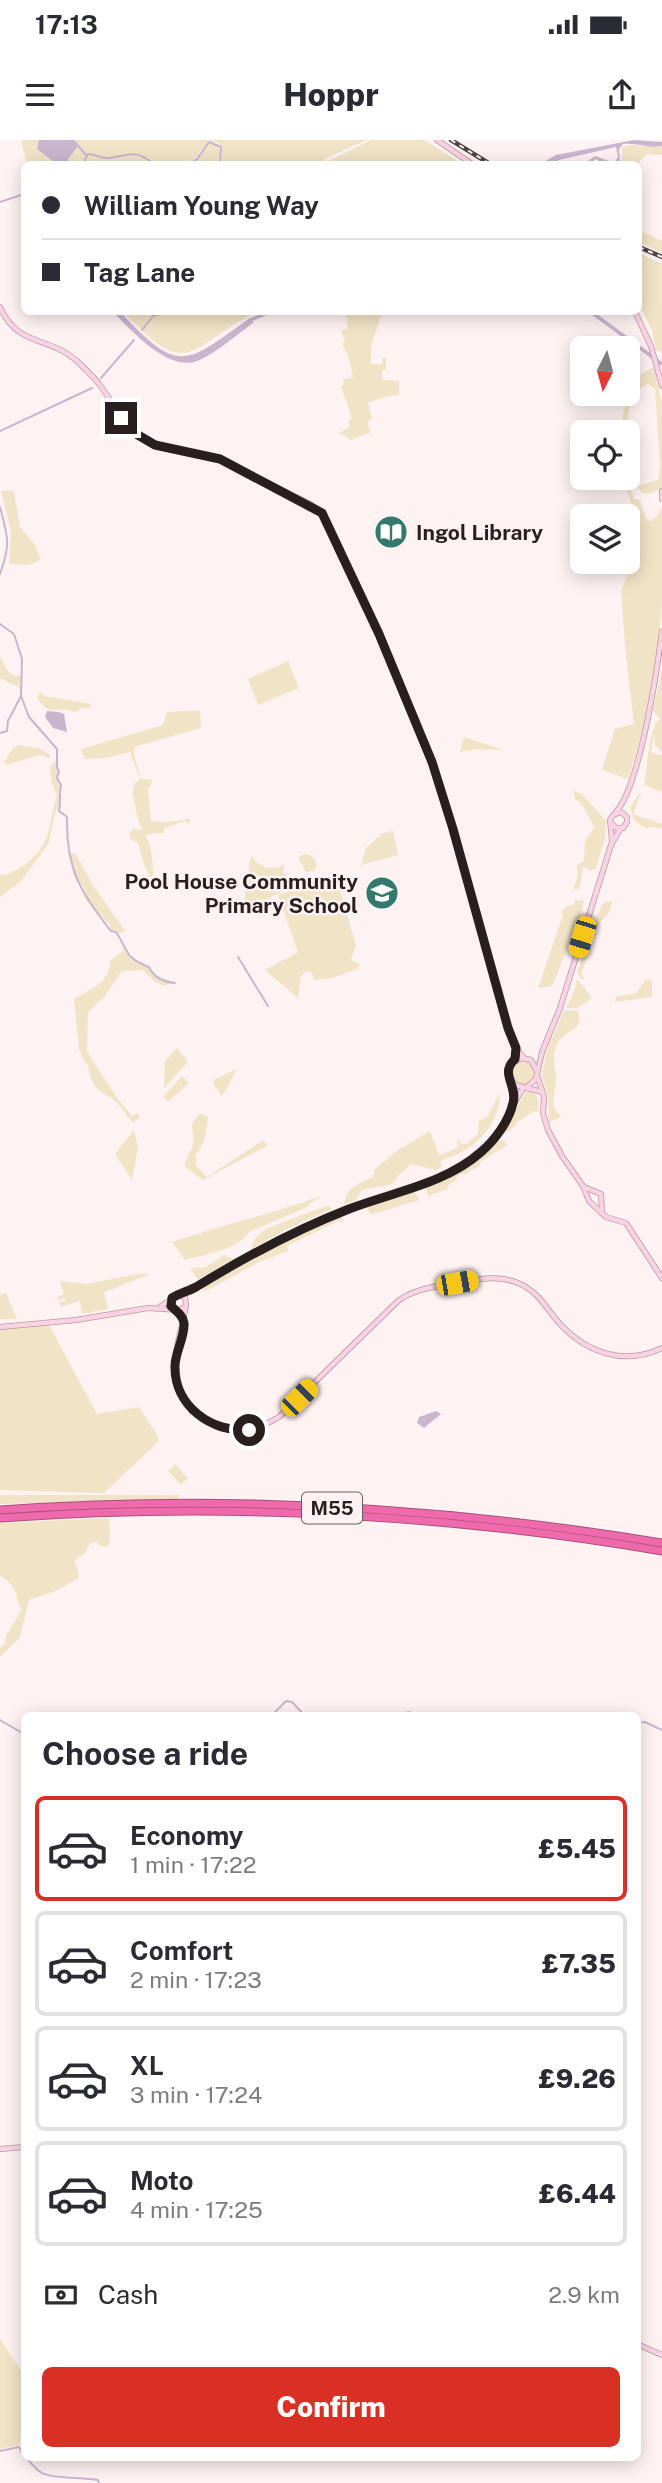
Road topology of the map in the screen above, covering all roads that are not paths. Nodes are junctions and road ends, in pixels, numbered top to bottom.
1 (437, 140) edge
2 (468, 161) edge
3 (0, 307) edge
4 (636, 315) edge
5 (662, 386) edge
6 (662, 491) edge
7 (662, 499) edge
8 (662, 631) edge
9 (626, 799) junction
10 (616, 812) junction
11 (627, 817) junction
12 (612, 824) junction
13 (621, 828) junction
14 (612, 842) junction
15 (516, 1048) junction
16 (542, 1052) junction
17 (515, 1059) junction
18 (526, 1059) junction
19 (537, 1075) junction
20 (513, 1083) junction
21 (526, 1087) junction
22 (542, 1093) junction
23 (513, 1105) junction
24 (583, 1186) junction
25 (593, 1191) junction
26 (588, 1197) junction
27 (601, 1200) junction
28 (594, 1204) junction
29 (602, 1213) junction
30 (662, 1278) edge
31 (194, 1288) junction
32 (177, 1295) junction
33 (171, 1301) junction
34 (186, 1302) junction
35 (157, 1308) junction
36 (177, 1310) junction
37 (184, 1323) junction
38 (0, 1327) edge
39 (662, 1348) edge
40 (0, 1510) edge
41 (0, 1518) edge
42 (662, 1543) edge
43 (662, 1551) edge
44 (21, 2147) edge
45 (0, 2149) edge
46 (641, 2346) edge
47 (662, 2355) edge

1 - 2 main road
3 - 15 main road
4 - 5 main road
6 - 7 main road
8 - 9 main road
9 - 10 main road
9 - 11 main road
10 - 11 main road
10 - 12 main road
11 - 13 main road
12 - 13 main road
12 - 14 main road
13 - 14 main road
14 - 16 main road
15 - 17 main road
15 - 18 main road
16 - 18 main road
16 - 19 main road
17 - 18 main road
17 - 20 main road
18 - 19 main road
19 - 21 main road
19 - 22 main road
20 - 21 main road
20 - 23 main road
21 - 22 main road
21 - 23 main road
22 - 24 main road
23 - 31 main road
24 - 25 main road
24 - 26 main road
25 - 26 main road
25 - 27 main road
26 - 28 main road
27 - 28 main road
27 - 29 main road
28 - 29 main road
29 - 30 main road
31 - 32 main road
31 - 34 main road
32 - 33 main road
32 - 34 main road
33 - 35 main road
33 - 36 main road
34 - 36 main road
34 - 37 main road
35 - 36 main road
35 - 38 main road
36 - 37 main road
37 - 39 main road
40 - 42 highway, M55
41 - 43 highway, M55
44 - 45 main road
46 - 47 main road

